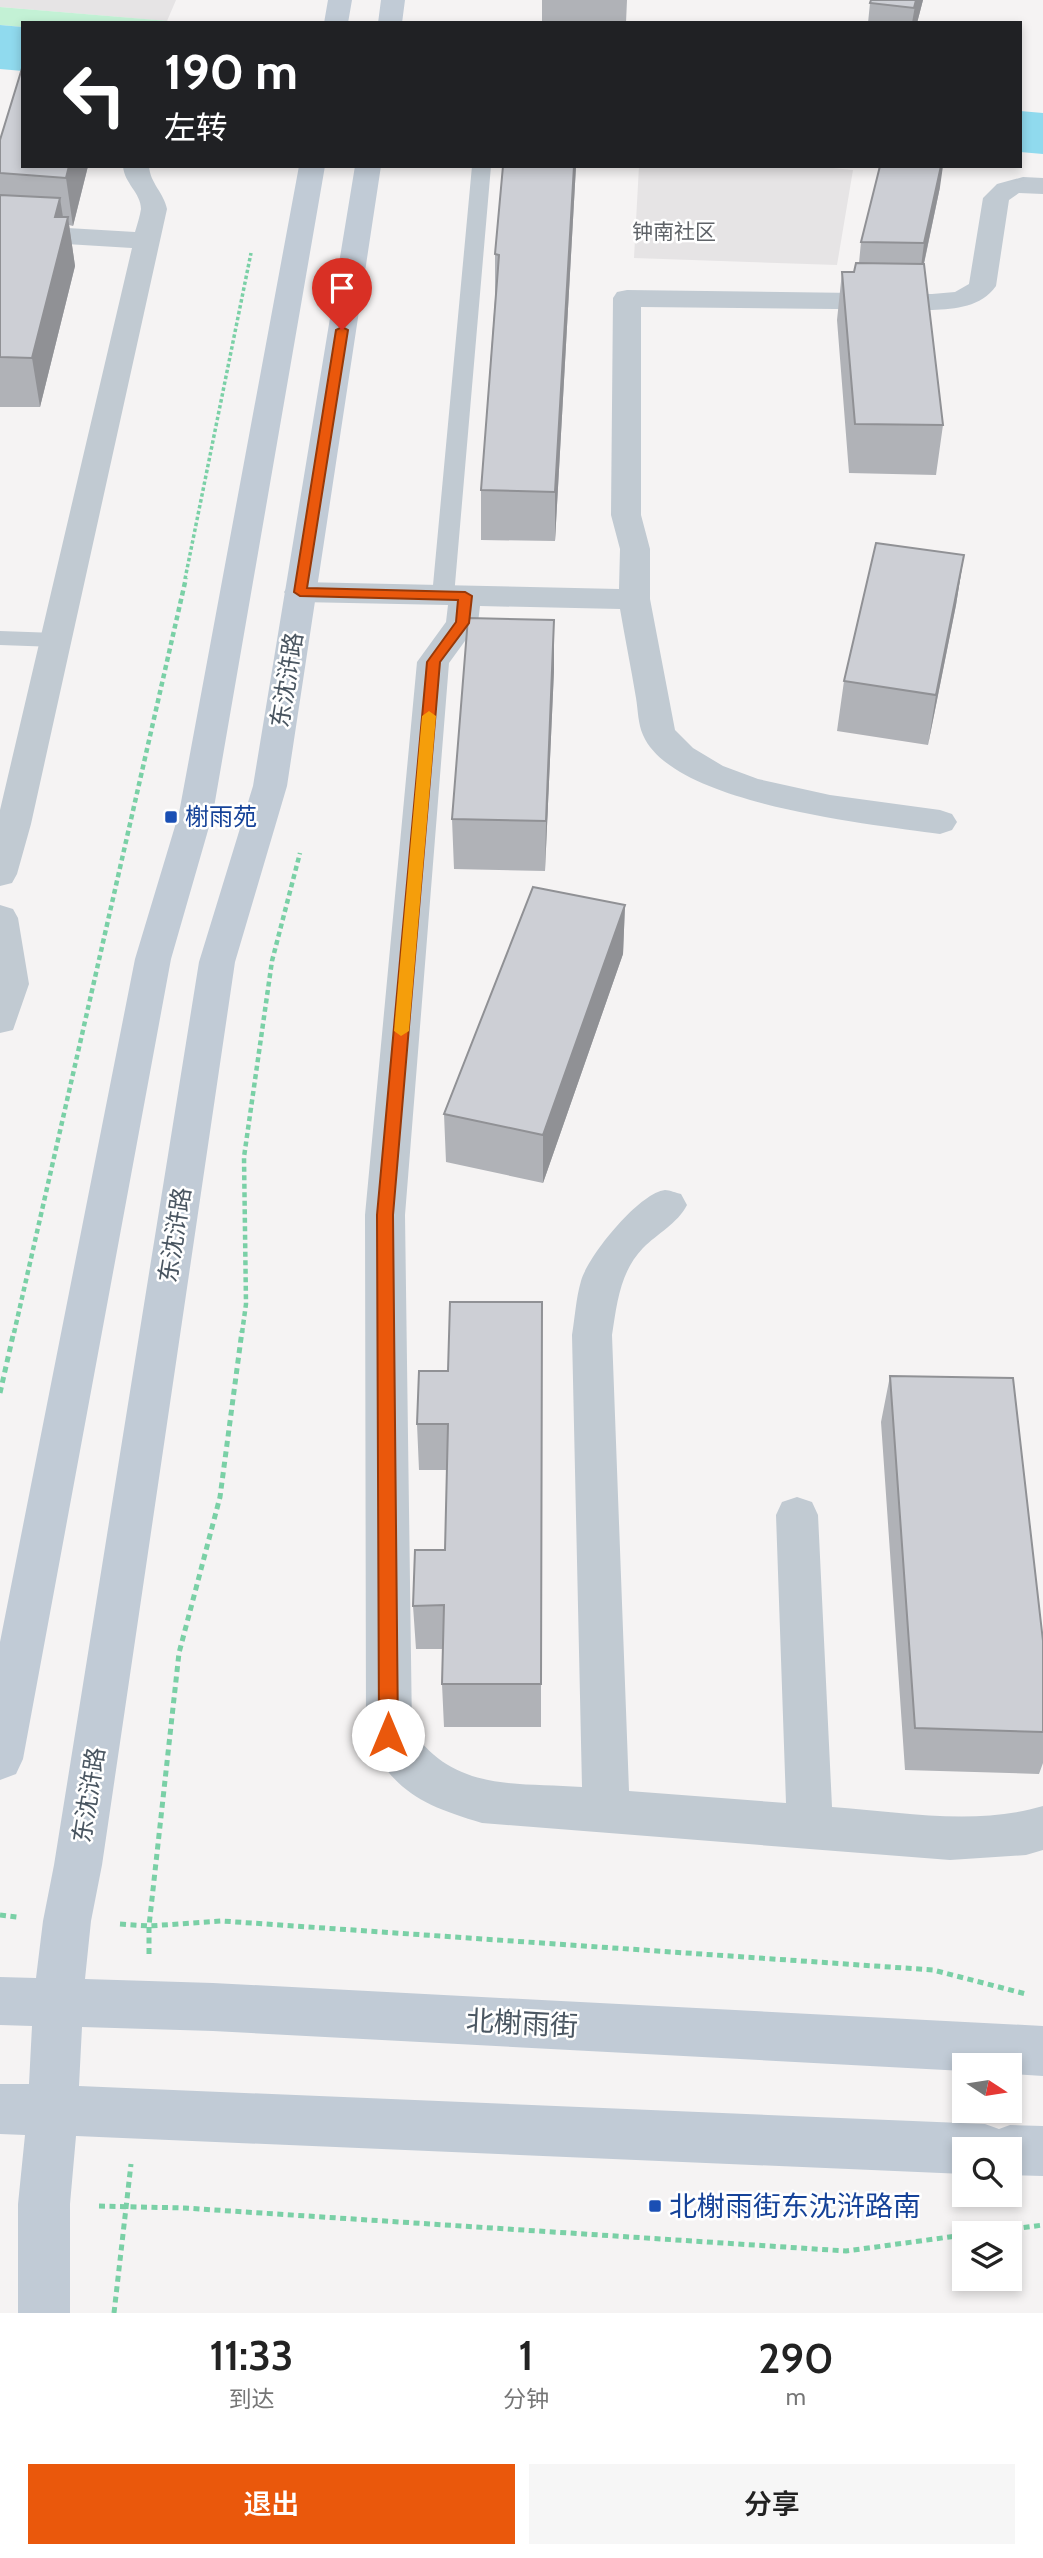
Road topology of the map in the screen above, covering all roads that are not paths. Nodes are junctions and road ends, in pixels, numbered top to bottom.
1 (340, 0) edge
2 (393, 0) edge
3 (336, 21) edge
4 (390, 21) edge
5 (136, 168) edge
6 (312, 168) edge
7 (368, 168) edge
8 (482, 168) edge
9 (1043, 186) edge
10 (0, 232) edge
11 (147, 241) junction
12 (300, 592) junction
13 (454, 596) junction
14 (634, 599) junction
15 (0, 638) edge
16 (56, 640) junction
17 (940, 822) dead end
18 (0, 874) edge
19 (0, 918) edge
20 (0, 1020) edge
21 (667, 1205) dead end
22 (797, 1515) dead end
23 (0, 1759) edge
24 (606, 1811) junction
25 (810, 1827) junction
26 (1043, 1828) edge
27 (0, 2001) edge
28 (58, 2001) junction
29 (1043, 2051) edge
30 (0, 2109) edge
31 (53, 2110) junction
32 (952, 2148) edge
33 (1022, 2150) edge
34 (1043, 2151) edge
35 (44, 2313) edge

1 - 3 main road
2 - 4 main road
5 - 11 street
6 - 23 main road
7 - 12 main road, 东沈浒路
8 - 13 lane
9 - 14 street
10 - 11 street
11 - 16 street
12 - 13 street
12 - 28 main road, 东沈浒路
13 - 14 street
13 - 24 street
14 - 17 street
15 - 16 lane
16 - 18 street
19 - 20 street
21 - 24 street
22 - 25 street
24 - 25 street
25 - 26 street
27 - 28 main road, 北榭雨街
28 - 29 main road, 北榭雨街
28 - 31 main road, 东沈浒路
30 - 31 main road
31 - 32 main road
31 - 35 main road, 东沈浒路
33 - 34 main road

